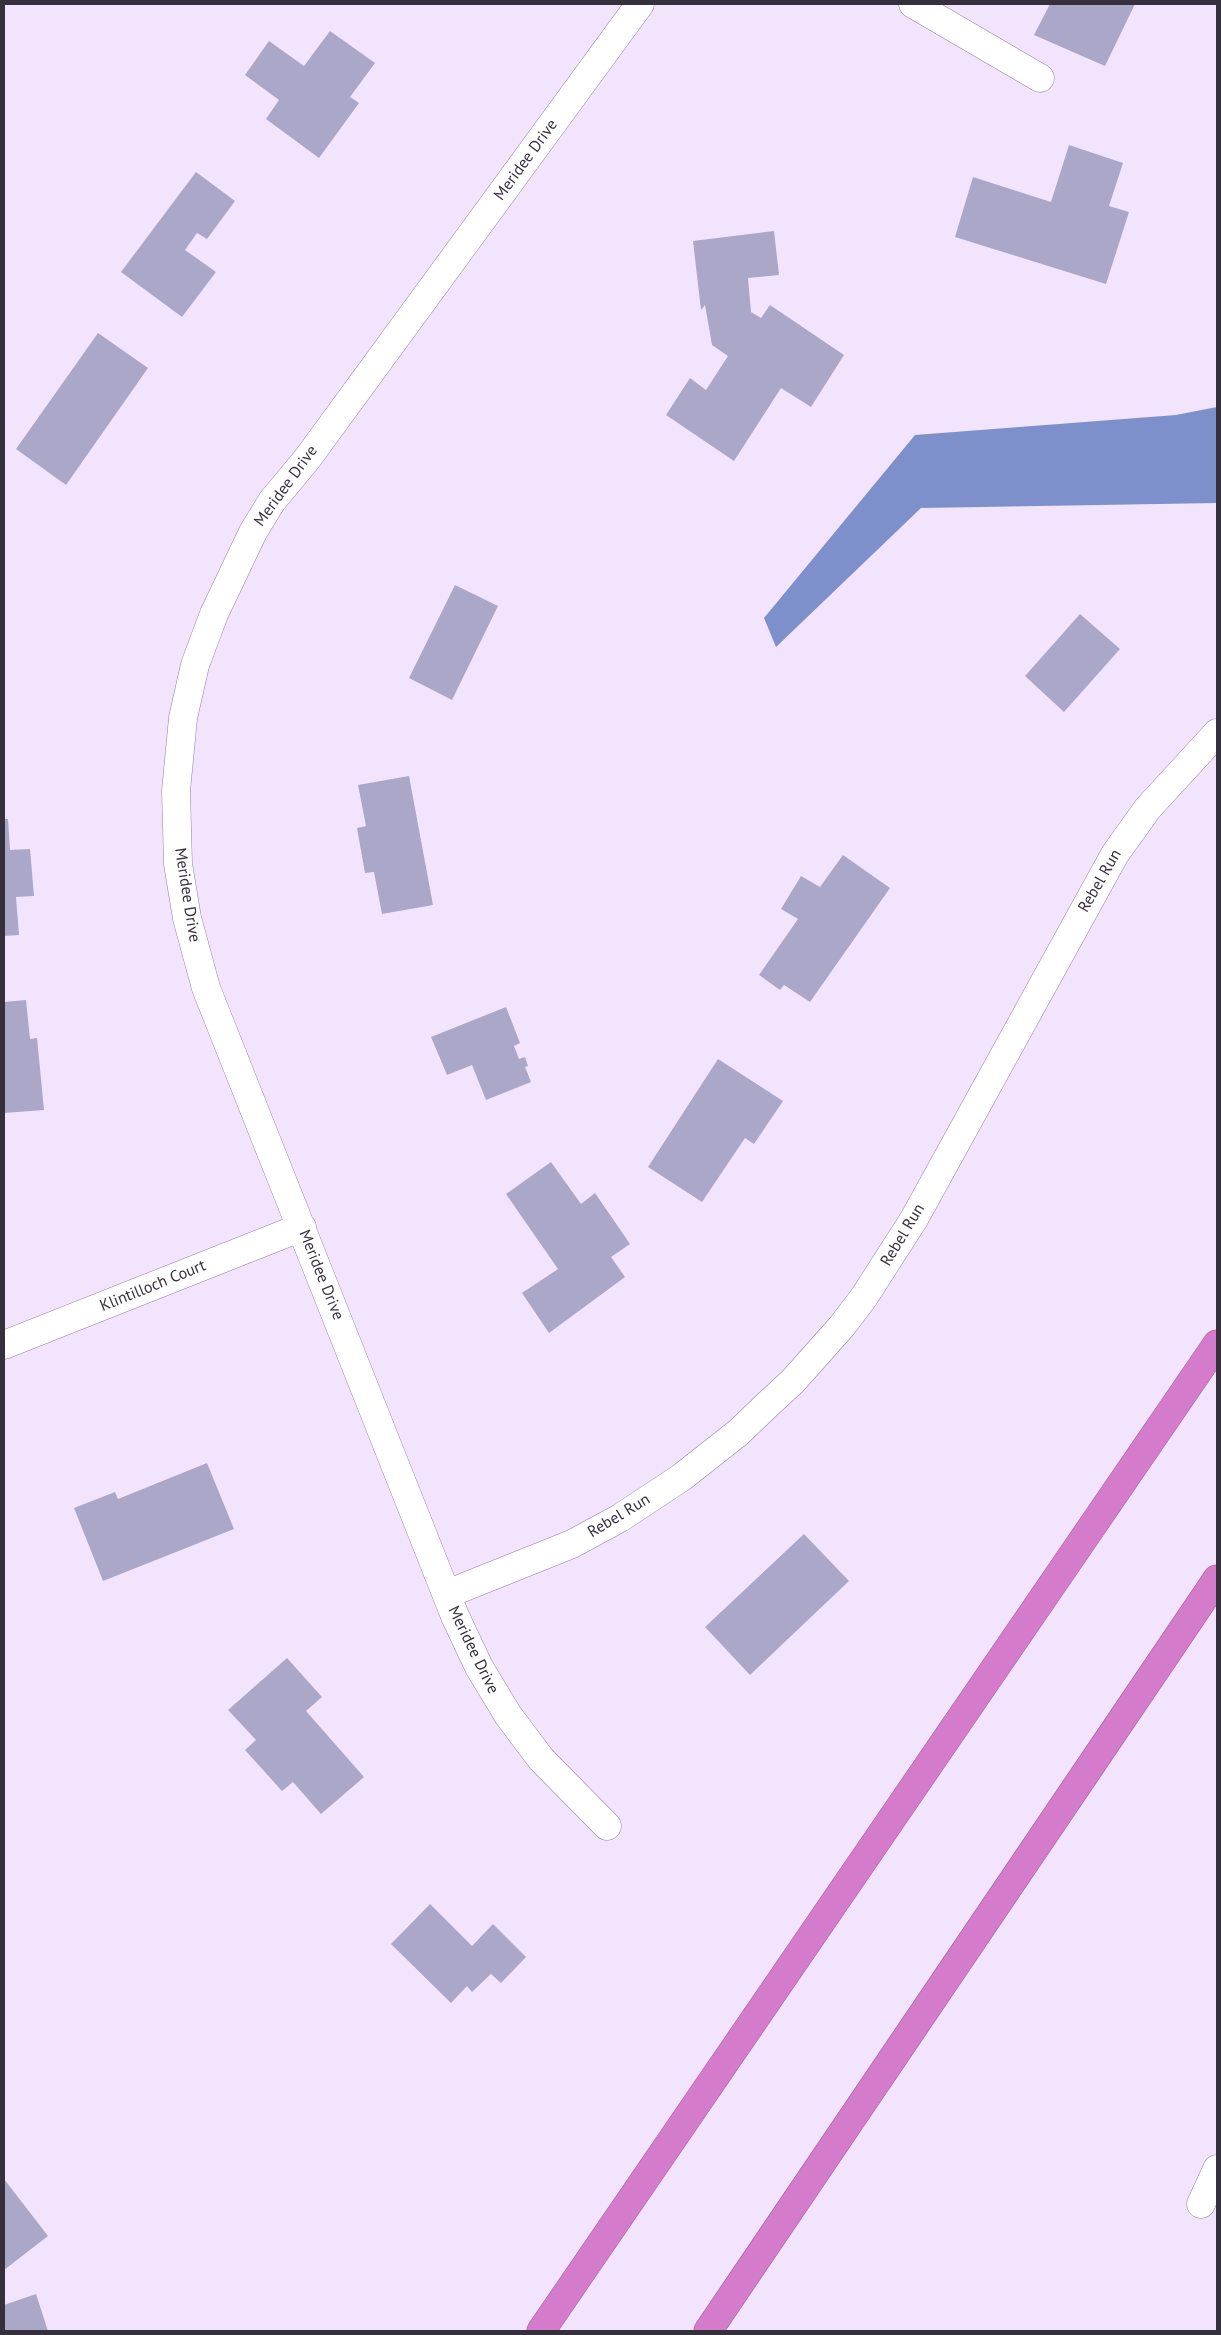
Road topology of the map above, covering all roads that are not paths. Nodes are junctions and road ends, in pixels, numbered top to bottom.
1 (640, 4) edge
2 (913, 4) edge
3 (1040, 78) dead end
4 (1217, 733) edge
5 (302, 1227) junction
6 (1217, 1344) edge
7 (4, 1345) edge
8 (1217, 1579) edge
9 (447, 1594) junction
10 (607, 1826) dead end
11 (1217, 2169) edge
12 (1201, 2204) dead end
13 (541, 2331) edge
14 (708, 2331) edge

1 - 5 street, Meridee Drive
2 - 3 street
4 - 9 street, Rebel Run
5 - 7 street, Klintilloch Court
5 - 9 street, Meridee Drive
6 - 13 highway
8 - 14 highway
9 - 10 street, Meridee Drive
11 - 12 street

